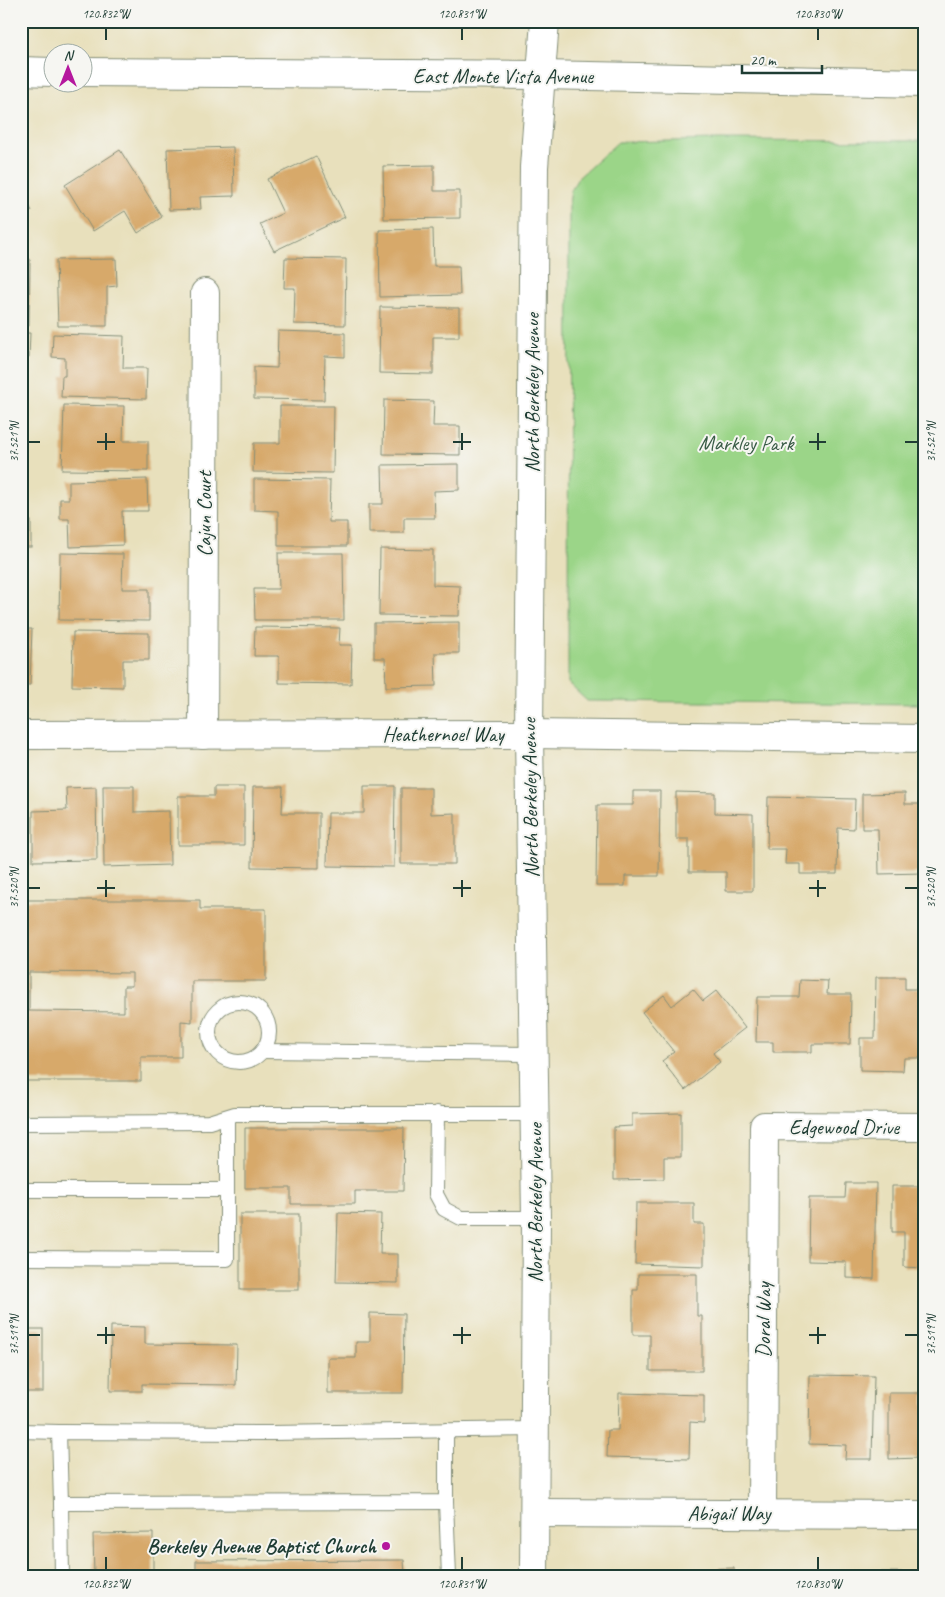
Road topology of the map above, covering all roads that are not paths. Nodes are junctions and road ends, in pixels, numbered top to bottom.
1 (545, 21) edge
2 (21, 71) edge
3 (42, 72) edge
4 (92, 72) edge
5 (542, 75) junction
6 (924, 83) edge
7 (205, 293) dead end
8 (529, 734) junction
9 (21, 735) edge
10 (203, 735) junction
11 (924, 739) edge
12 (262, 1051) junction
13 (534, 1054) junction
14 (437, 1113) junction
15 (535, 1114) junction
16 (226, 1117) junction
17 (21, 1123) edge
18 (764, 1126) joint
19 (924, 1127) edge
20 (21, 1190) edge
21 (227, 1190) junction
22 (536, 1218) junction
23 (21, 1258) edge
24 (535, 1429) junction
25 (446, 1430) junction
26 (21, 1431) edge
27 (59, 1432) junction
28 (446, 1502) junction
29 (61, 1503) junction
30 (535, 1513) junction
31 (762, 1514) junction
32 (924, 1515) edge
33 (62, 1576) edge
34 (450, 1576) edge
35 (534, 1576) edge

1 - 5 street, North Berkeley Avenue
2 - 3 street
4 - 5 street, East Monte Vista Avenue
5 - 6 street, East Monte Vista Avenue
5 - 8 street, North Berkeley Avenue
7 - 10 street, Cajun Court
8 - 10 street, Heathernoel Way
8 - 11 street, Heathernoel Way
8 - 13 street, North Berkeley Avenue
9 - 10 street, Heathernoel Way
12 - 12 lane
12 - 13 lane
13 - 15 street, North Berkeley Avenue
14 - 15 lane
14 - 16 lane
14 - 22 lane
15 - 22 street, North Berkeley Avenue
16 - 17 lane
16 - 21 lane
18 - 19 street, Edgewood Drive
18 - 31 street, Doral Way
20 - 21 lane
21 - 23 lane
22 - 24 street, North Berkeley Avenue
24 - 25 lane
24 - 30 street, North Berkeley Avenue
25 - 27 lane
25 - 28 lane
26 - 27 lane
27 - 29 lane
28 - 29 lane
28 - 34 lane
29 - 33 lane
30 - 31 street, Abigail Way
30 - 35 street, North Berkeley Avenue
31 - 32 street, Abigail Way

